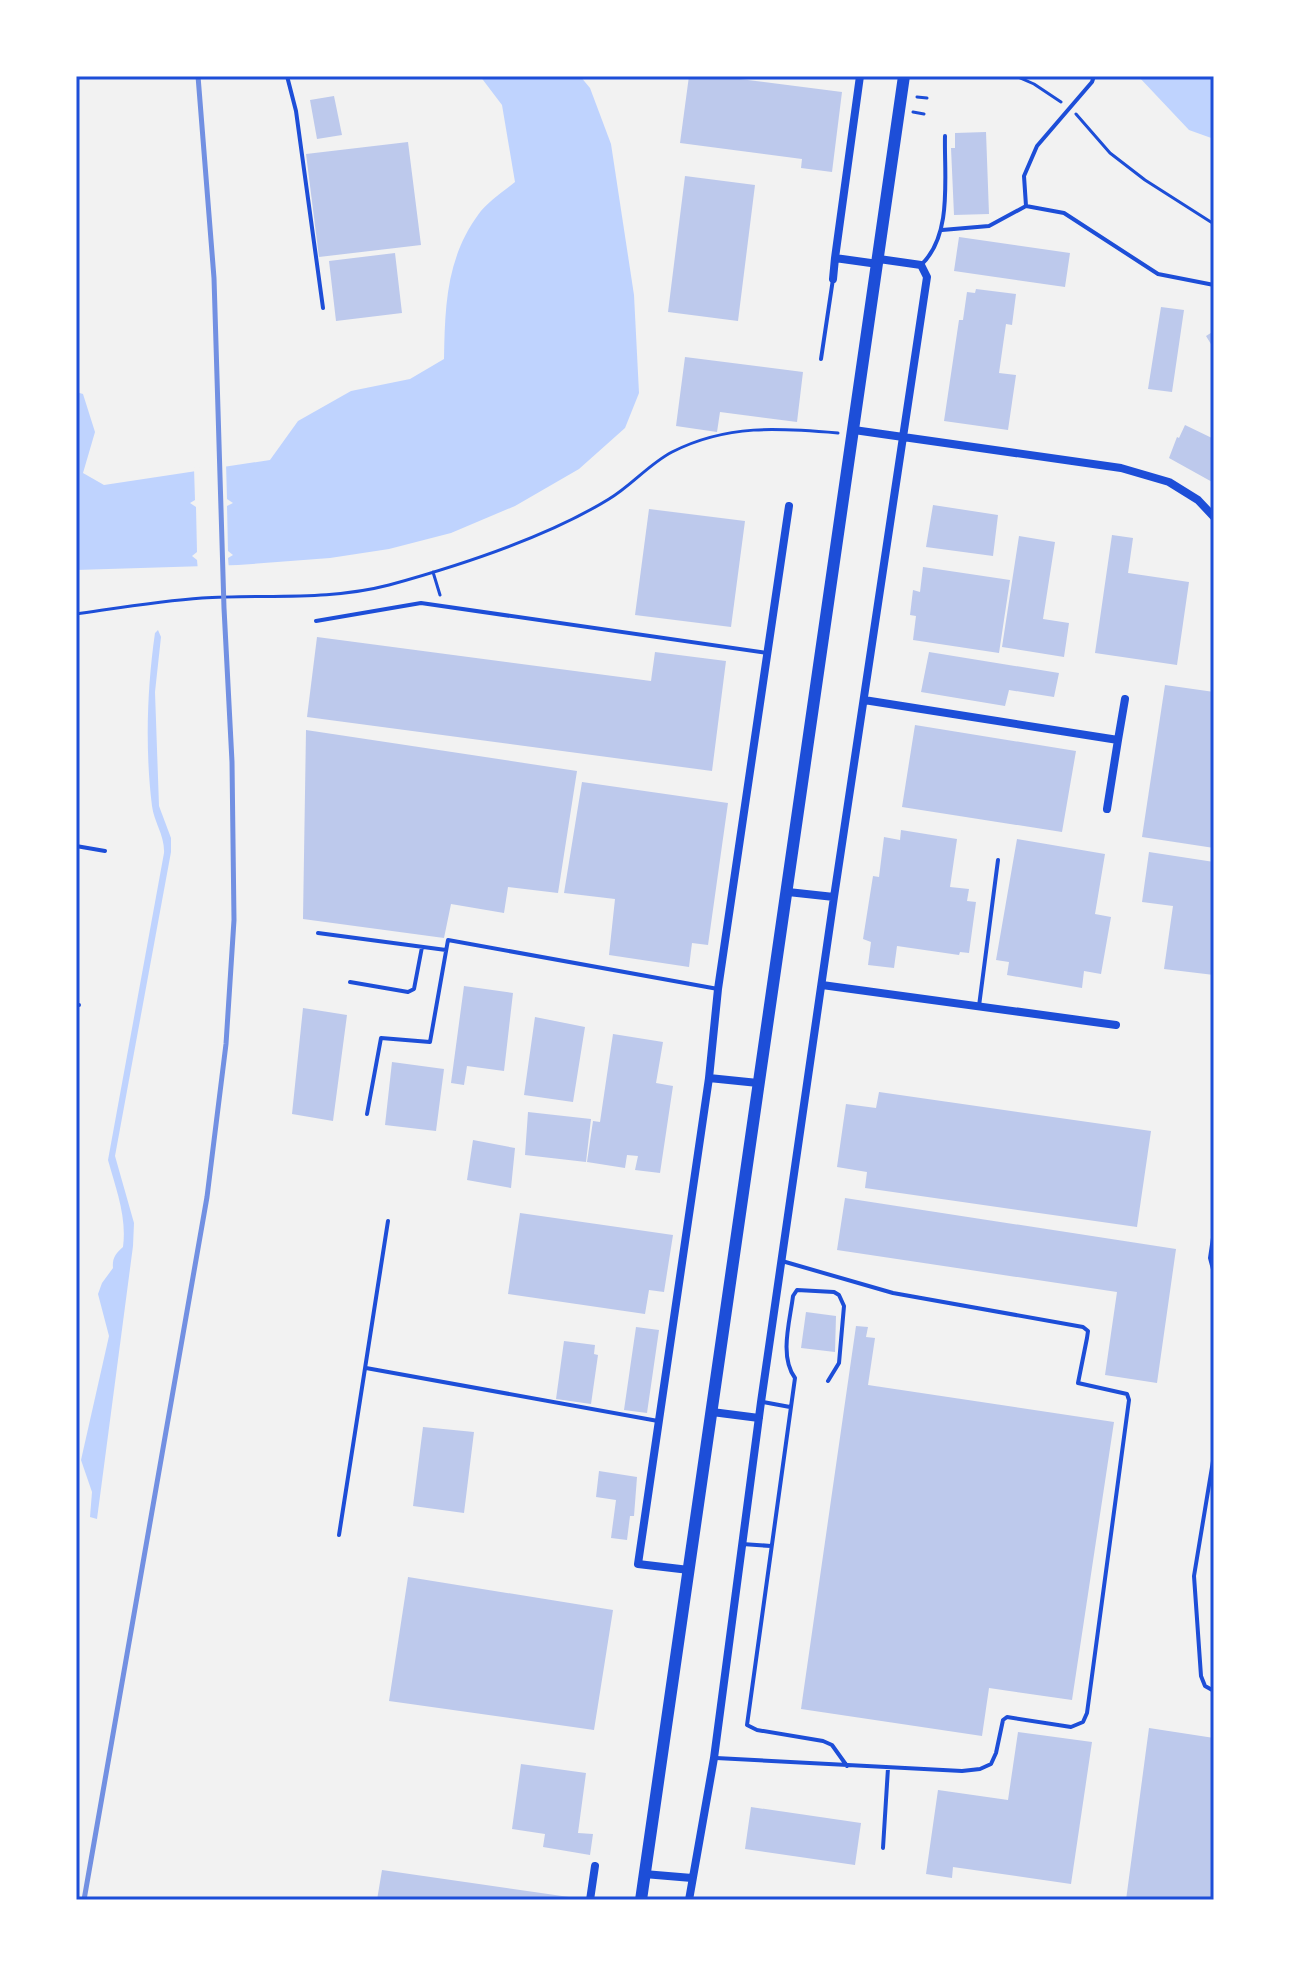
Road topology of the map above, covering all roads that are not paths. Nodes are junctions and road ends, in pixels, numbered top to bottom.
1 (287, 76) edge
2 (860, 76) edge
3 (904, 76) edge
4 (1094, 76) edge
5 (945, 136) dead end
6 (1026, 206) junction
7 (942, 230) junction
8 (835, 258) junction
9 (878, 261) junction
10 (921, 265) junction
11 (833, 279) joint
12 (1214, 285) edge
13 (323, 308) dead end
14 (821, 359) dead end
15 (854, 430) junction
16 (905, 436) junction
17 (789, 506) dead end
18 (1214, 517) edge
19 (316, 621) dead end
20 (767, 653) junction
21 (1125, 699) dead end
22 (864, 700) junction
23 (1118, 740) junction
24 (1107, 809) dead end
25 (76, 846) edge
26 (105, 851) dead end
27 (998, 860) dead end
28 (788, 892) junction
29 (834, 897) junction
30 (318, 933) dead end
31 (422, 947) junction
32 (446, 950) junction
33 (350, 982) dead end
34 (822, 985) junction
35 (718, 989) junction
36 (979, 1006) junction
37 (1116, 1025) dead end
38 (709, 1078) junction
39 (758, 1083) junction
40 (367, 1114) dead end
41 (388, 1221) dead end
42 (1214, 1231) edge
43 (782, 1261) junction
44 (1214, 1273) edge
45 (366, 1368) junction
46 (828, 1381) dead end
47 (761, 1402) junction
48 (790, 1407) junction
49 (712, 1412) junction
50 (759, 1418) junction
51 (658, 1421) junction
52 (1214, 1455) edge
53 (339, 1535) dead end
54 (742, 1544) junction
55 (771, 1546) junction
56 (689, 1570) junction
57 (1214, 1691) edge
58 (714, 1758) junction
59 (848, 1767) junction
60 (888, 1768) junction
61 (883, 1848) dead end
62 (595, 1866) dead end
63 (644, 1874) junction
64 (692, 1878) junction
65 (590, 1900) edge
66 (641, 1900) edge
67 (689, 1900) edge

1 - 13 lane
2 - 8 street
3 - 9 main road
4 - 6 lane
5 - 7 lane
6 - 7 lane
6 - 12 lane
7 - 10 lane
8 - 9 street
8 - 11 street
9 - 10 street
9 - 15 main road
10 - 16 street
11 - 14 lane
15 - 16 street
15 - 28 main road
16 - 18 street
16 - 22 street
17 - 20 street
19 - 20 lane
20 - 35 street
21 - 23 street
22 - 23 street
22 - 29 street
23 - 24 street
25 - 26 lane
27 - 36 lane
28 - 29 street
28 - 39 main road
29 - 34 street
30 - 31 lane
31 - 32 lane
31 - 33 lane
32 - 35 lane
32 - 40 lane
34 - 36 street
34 - 43 street
35 - 38 street
36 - 37 street
38 - 39 street
38 - 51 street
39 - 49 main road
41 - 45 lane
42 - 44 lane
43 - 47 street
43 - 60 lane
45 - 51 lane
45 - 53 lane
46 - 48 lane
47 - 48 lane
47 - 50 street
48 - 55 lane
49 - 50 street
49 - 56 main road
50 - 54 street
51 - 56 street
52 - 57 lane
54 - 55 lane
54 - 58 street
55 - 59 lane
56 - 63 main road
58 - 59 lane
58 - 64 street
59 - 60 lane
60 - 61 lane
62 - 65 street
63 - 64 street
63 - 66 main road
64 - 67 street

